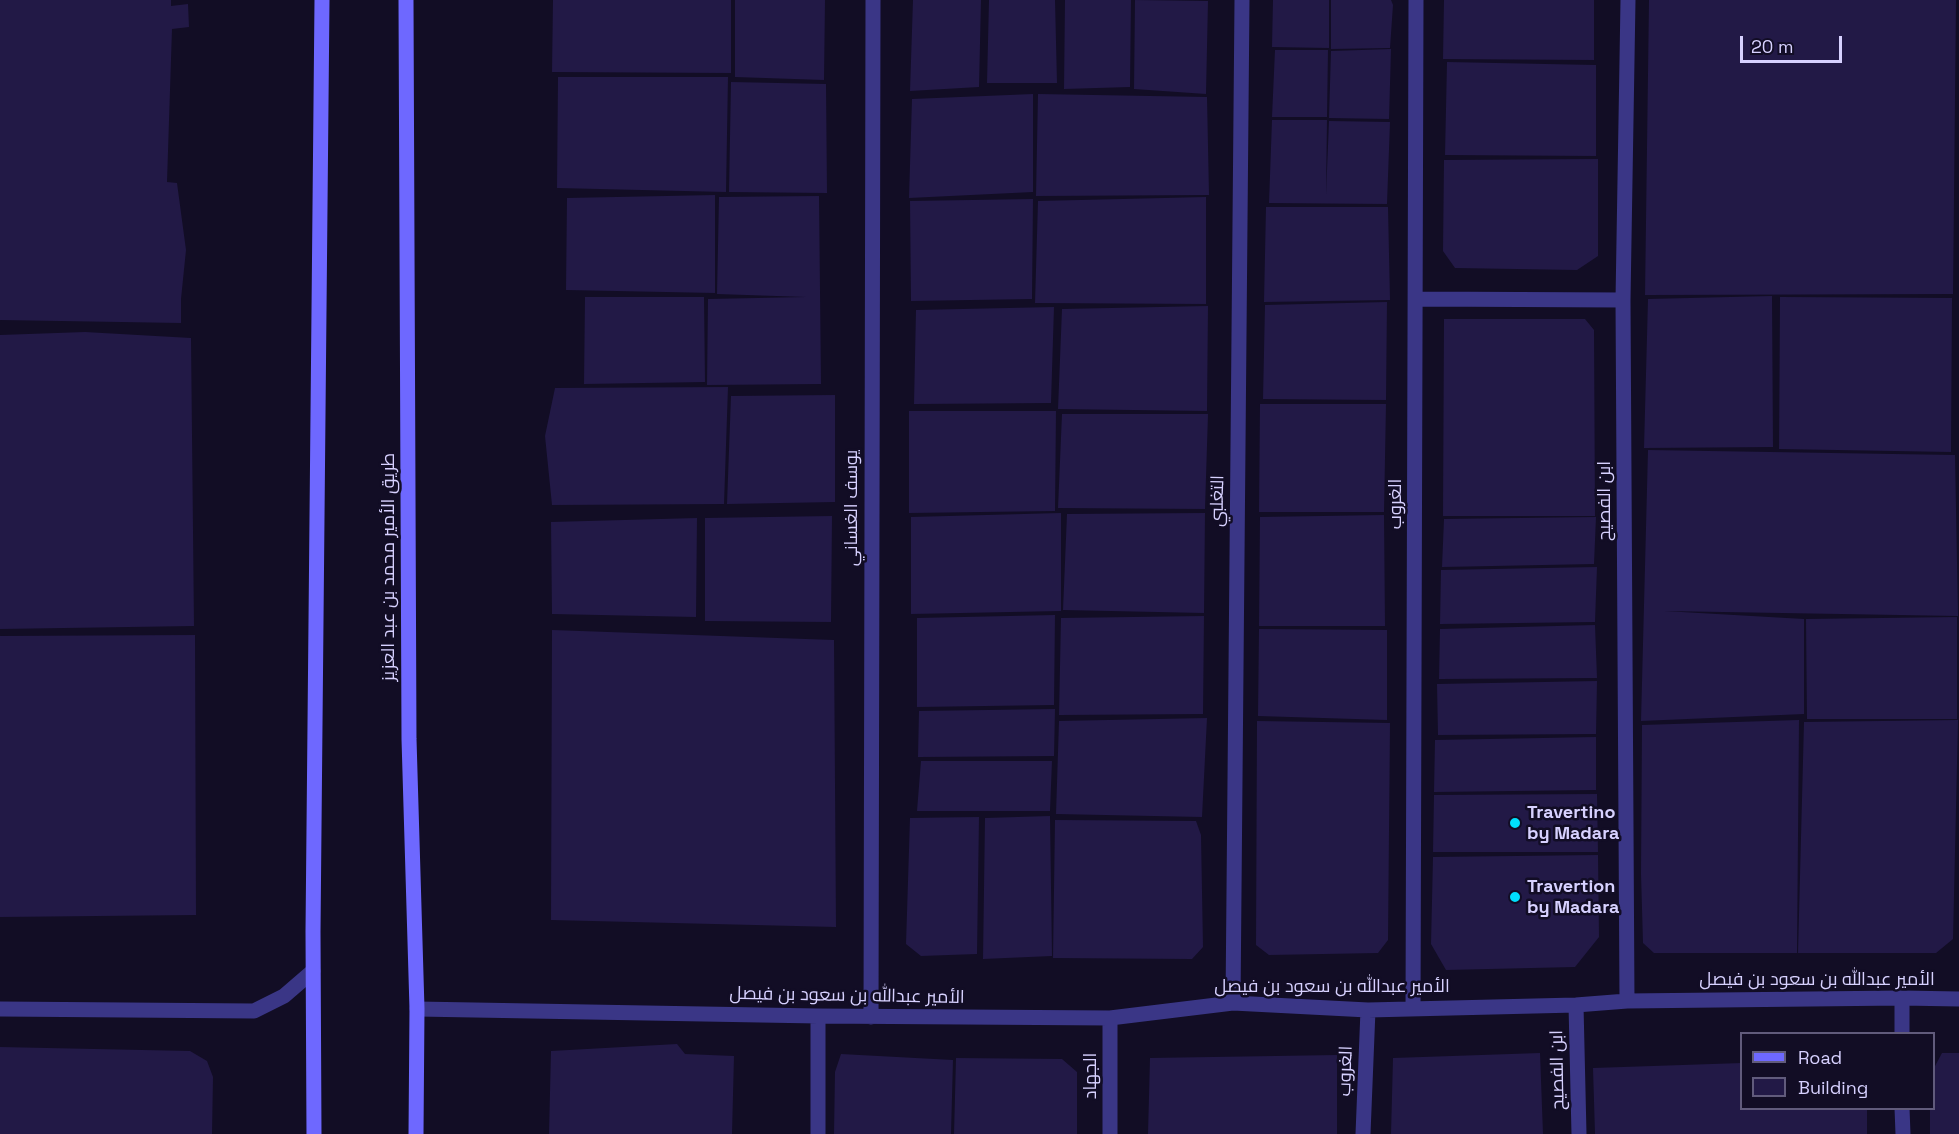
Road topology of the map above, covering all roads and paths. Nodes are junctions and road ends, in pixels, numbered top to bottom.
1 (322, 0) edge
2 (406, 0) edge
3 (873, 0) edge
4 (1242, 0) edge
5 (1416, 0) edge
6 (1628, 0) edge
7 (1416, 299) junction
8 (1623, 300) junction
9 (313, 971) junction
10 (1902, 998) junction
11 (1959, 999) edge
12 (1627, 1001) junction
13 (1233, 1003) junction
14 (1576, 1005) junction
15 (0, 1009) edge
16 (417, 1009) junction
17 (1413, 1009) junction
18 (1368, 1010) junction
19 (818, 1016) junction
20 (871, 1017) junction
21 (1110, 1018) junction
22 (1902, 1032) edge
23 (1902, 1110) edge
24 (314, 1134) edge
25 (416, 1134) edge
26 (818, 1134) edge
27 (1110, 1134) edge
28 (1363, 1134) edge
29 (1579, 1134) edge
30 (1903, 1134) edge

1 - 9 main road
2 - 16 main road, طريق الأمير محمد بن عبد العزيز
3 - 20 street, يوسف الغساني
4 - 13 street, التغلبي
5 - 7 street, الغروب
6 - 8 street, ابن الفصيح
7 - 8 street
7 - 17 street, الغروب
8 - 12 street, ابن الفصيح
9 - 15 street
9 - 24 main road
10 - 11 street, الأمير عبدالله بن سعود بن فيصل
10 - 12 street, الأمير عبدالله بن سعود بن فيصل
10 - 22 street
12 - 14 street, الأمير عبدالله بن سعود بن فيصل
13 - 18 street, الأمير عبدالله بن سعود بن فيصل
13 - 21 street, الأمير عبدالله بن سعود بن فيصل
14 - 17 street, الأمير عبدالله بن سعود بن فيصل
14 - 29 street, ابن الفصيح
16 - 19 street, الأمير عبدالله بن سعود بن فيصل
16 - 25 main road, طريق الأمير محمد بن عبد العزيز
17 - 18 street, الأمير عبدالله بن سعود بن فيصل
18 - 28 street, الغروب
19 - 20 street, الأمير عبدالله بن سعود بن فيصل
19 - 26 street
20 - 21 street, الأمير عبدالله بن سعود بن فيصل
21 - 27 street, الجهاد
23 - 30 street

